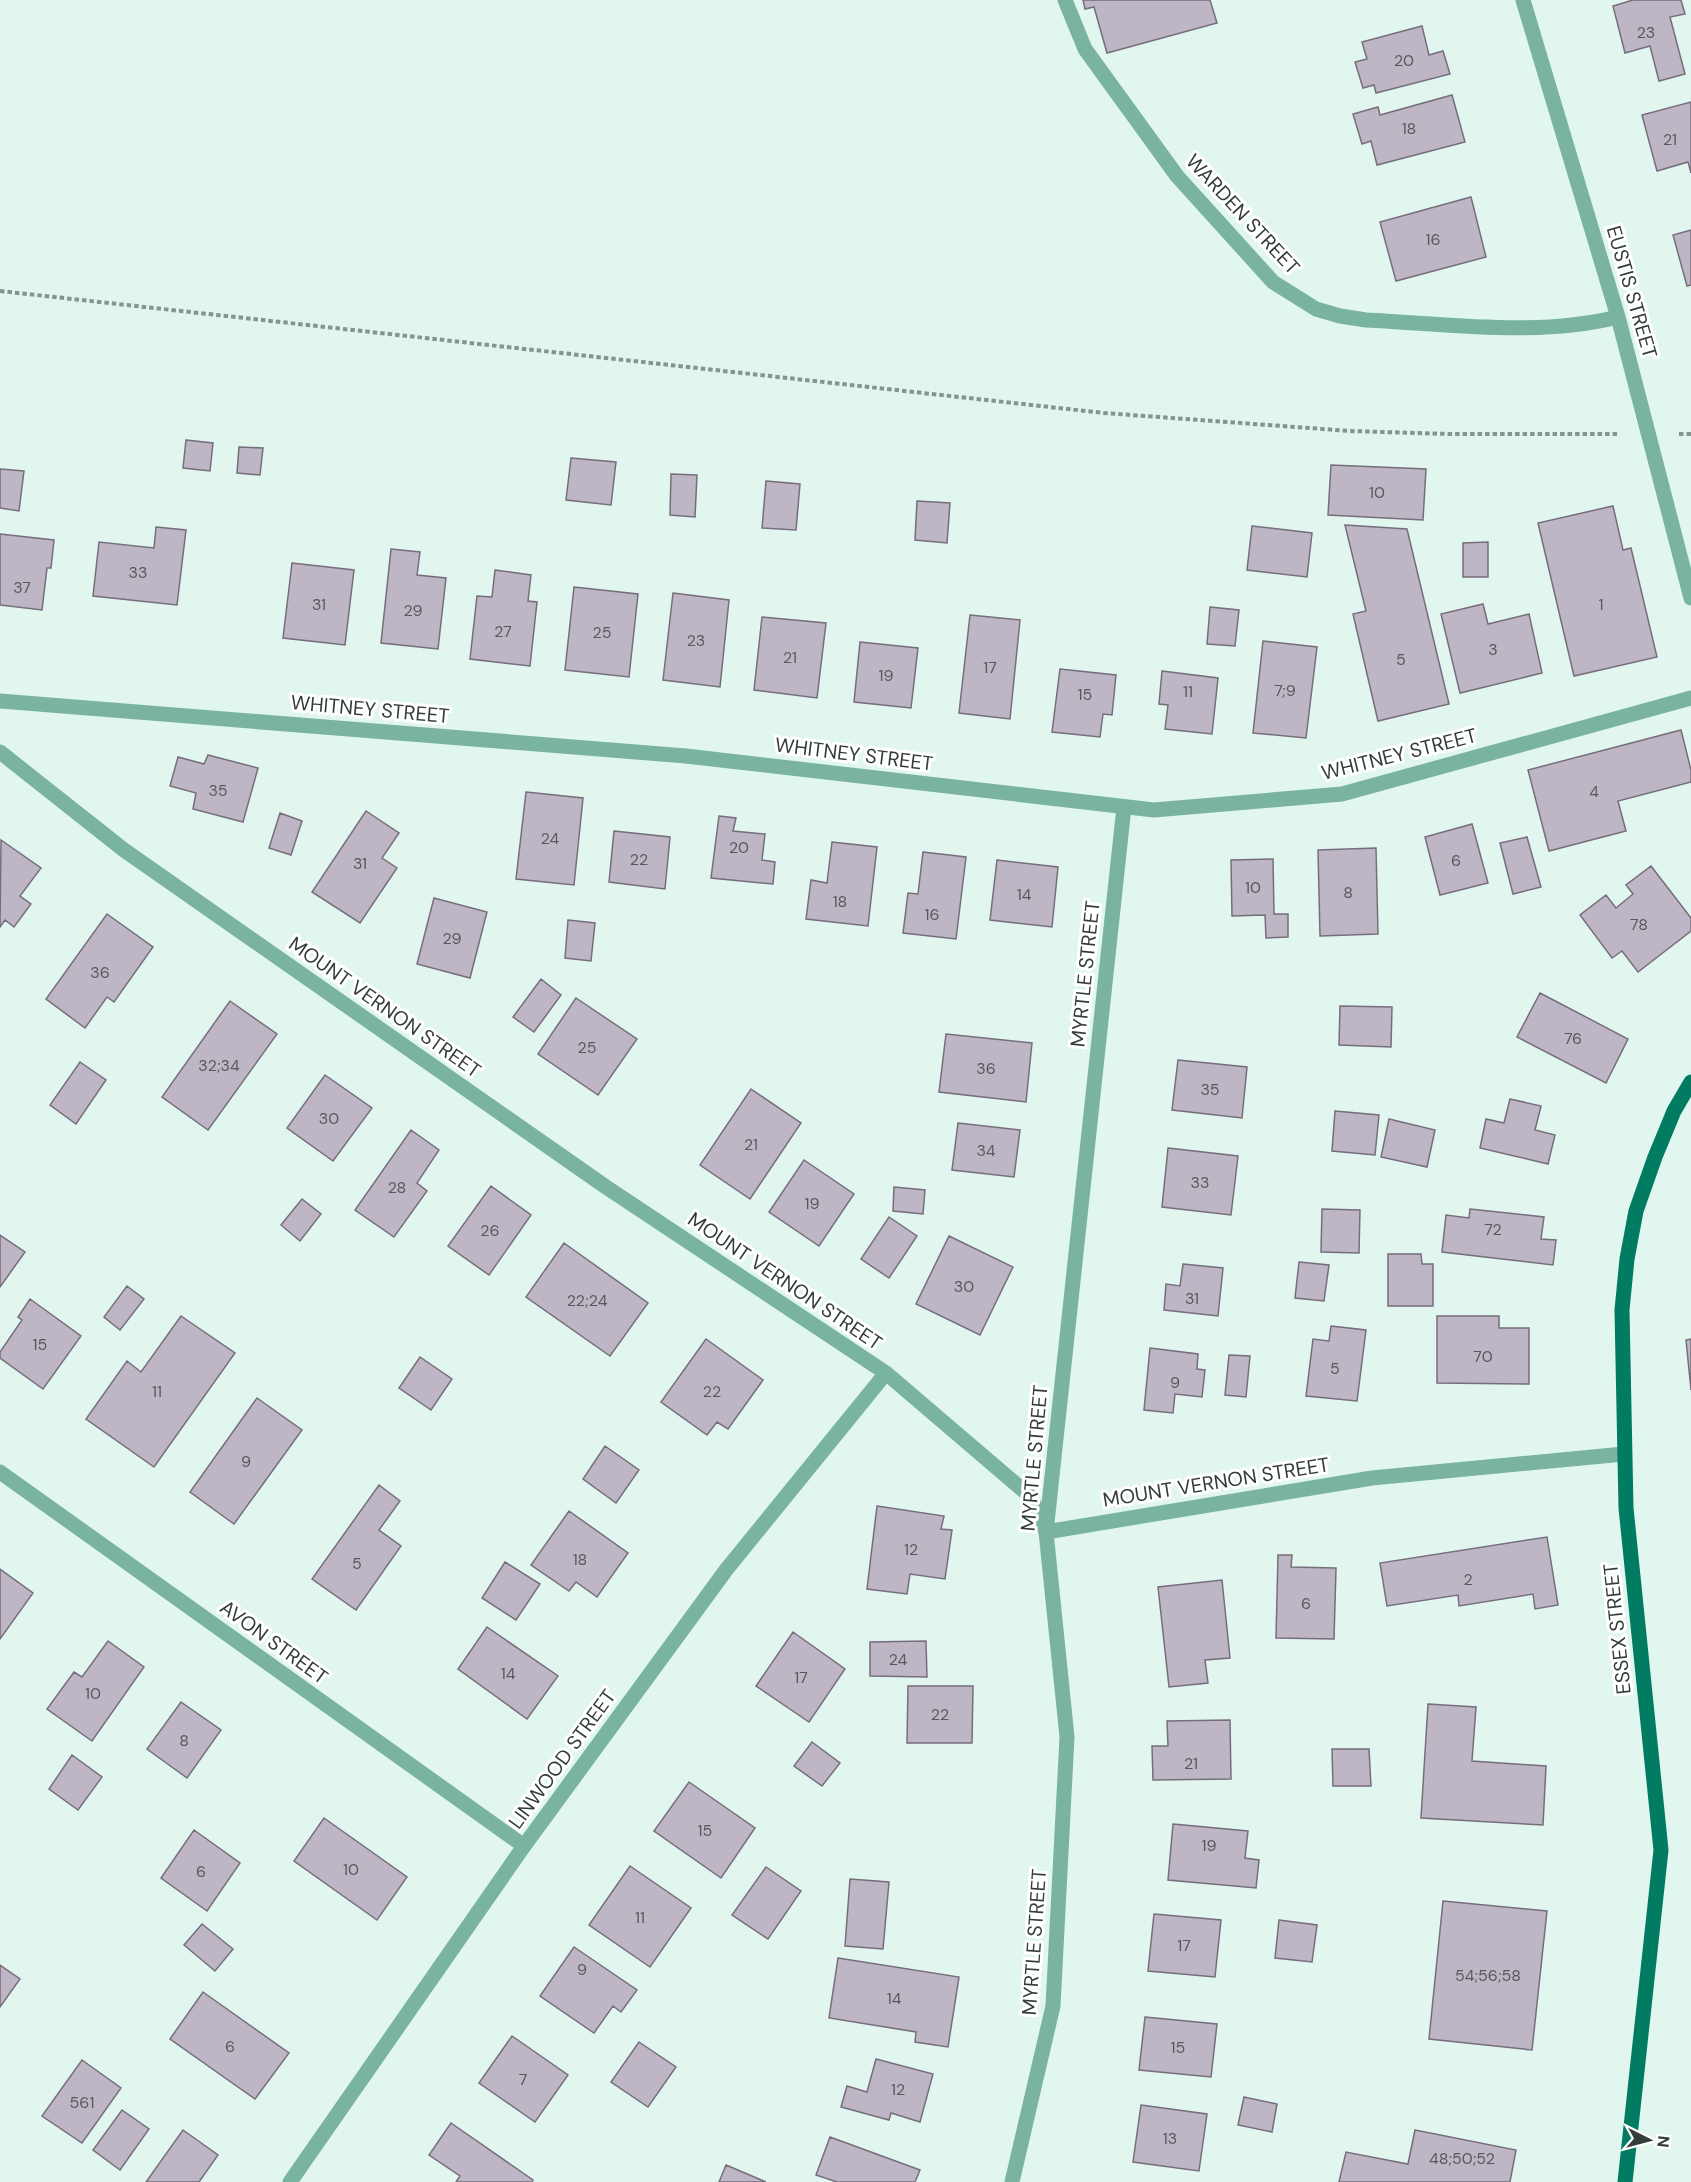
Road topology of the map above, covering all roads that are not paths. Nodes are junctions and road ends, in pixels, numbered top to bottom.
1 (1065, 0) edge
2 (1523, 0) edge
3 (1618, 317) junction
4 (1691, 598) edge
5 (1691, 698) edge
6 (0, 701) edge
7 (0, 752) edge
8 (1124, 807) junction
9 (1691, 1082) edge
10 (886, 1373) junction
11 (1624, 1454) junction
12 (0, 1472) edge
13 (1046, 1532) junction
14 (524, 1846) junction
15 (290, 2182) edge
16 (1012, 2182) edge
17 (1625, 2182) edge

1 - 3 street, WARDEN STREET
2 - 3 street, EUSTIS STREET
3 - 4 street, EUSTIS STREET
5 - 8 street, WHITNEY STREET
6 - 8 street, WHITNEY STREET
7 - 10 street, MOUNT VERNON STREET
8 - 13 street, MYRTLE STREET
9 - 11 main road, ESSEX STREET
10 - 13 street, MOUNT VERNON STREET
10 - 14 street, LINWOOD STREET
11 - 13 street, MOUNT VERNON STREET
11 - 17 main road, ESSEX STREET
12 - 14 street, AVON STREET
13 - 16 street, MYRTLE STREET
14 - 15 street, LINWOOD STREET

